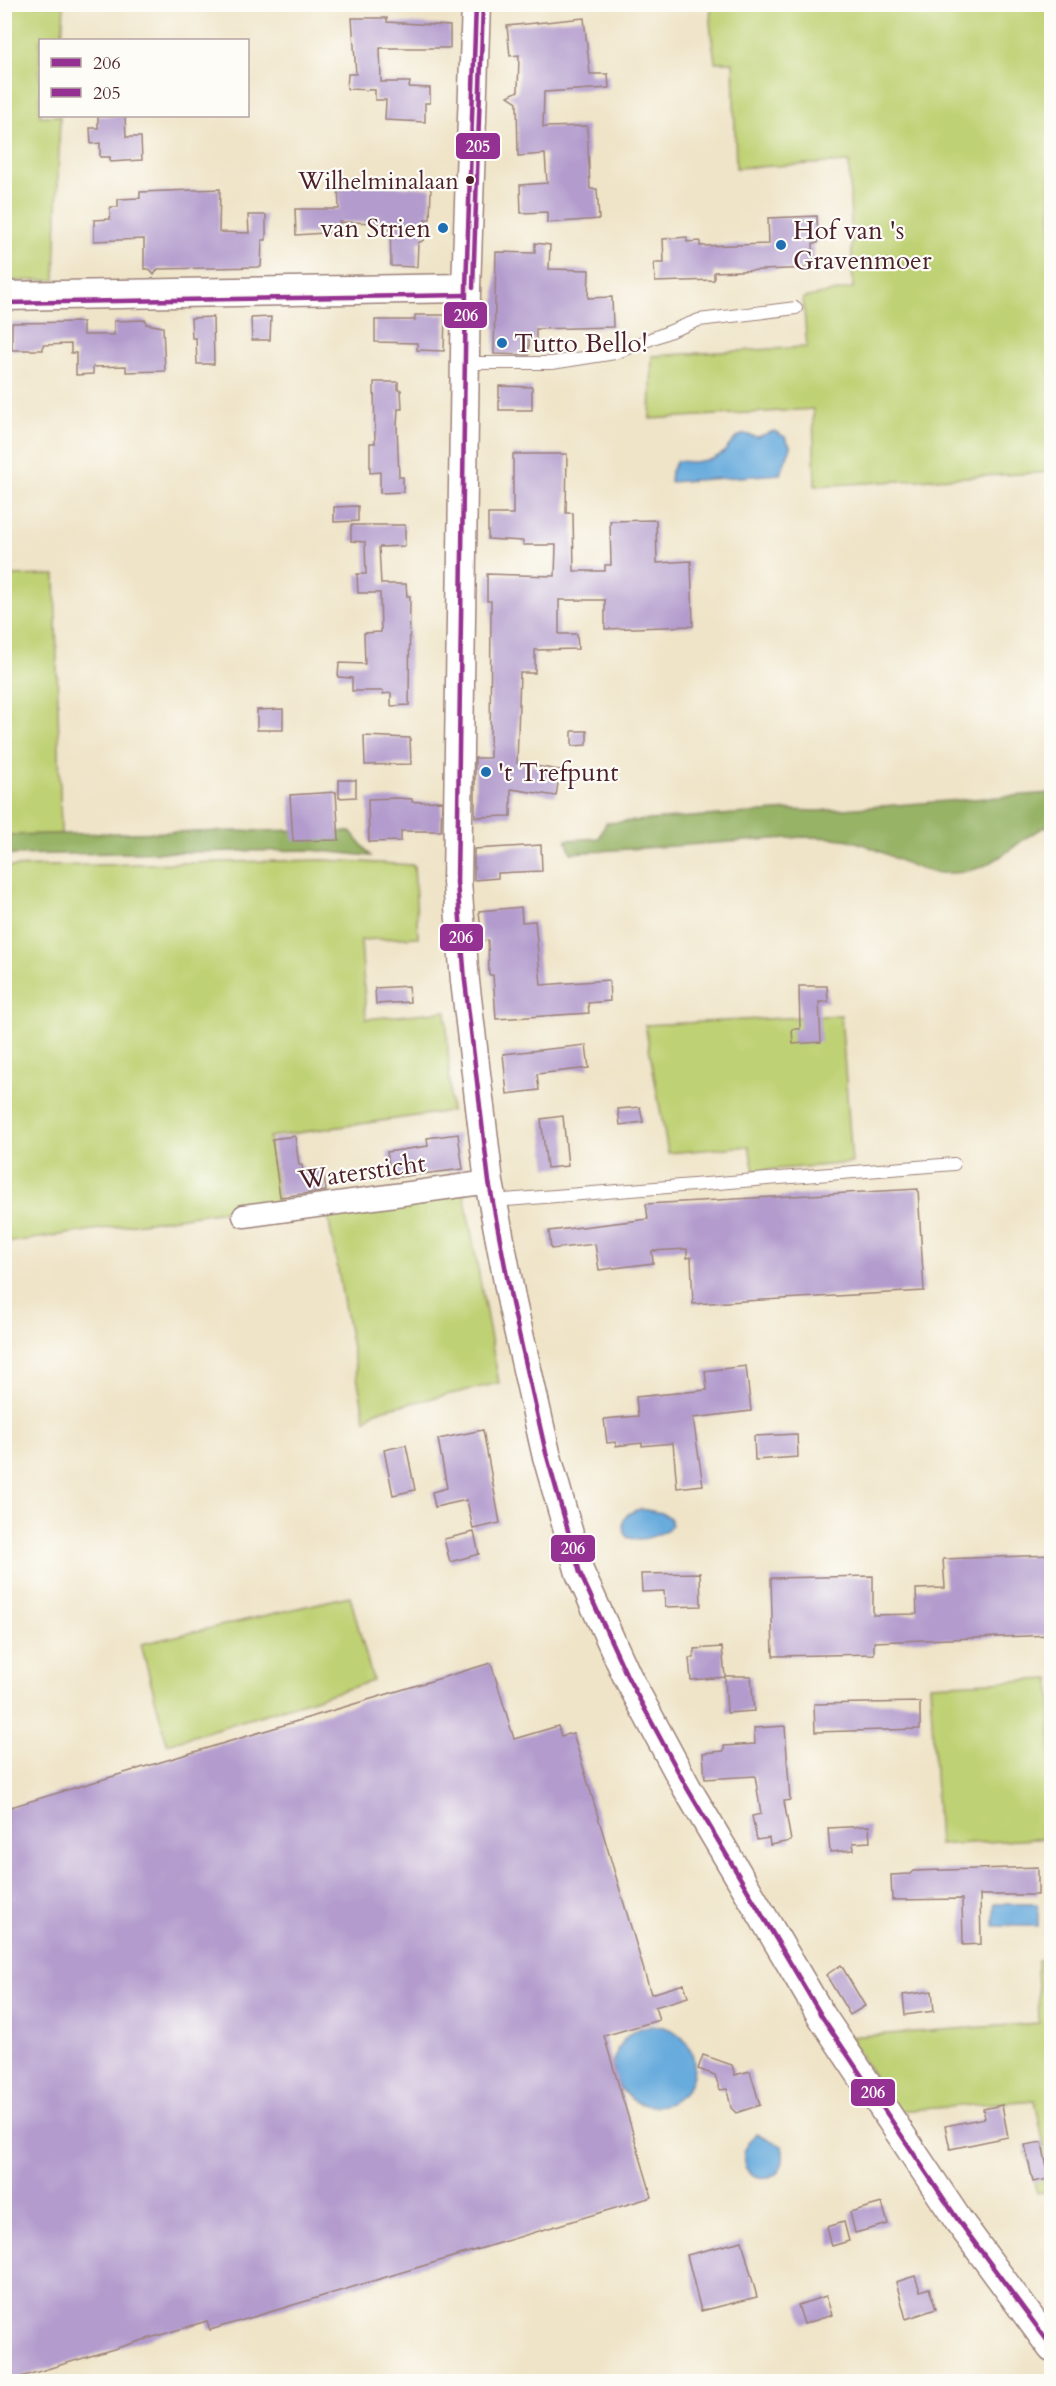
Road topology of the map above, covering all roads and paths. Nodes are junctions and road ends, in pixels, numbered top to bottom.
1 (476, 4) edge
2 (466, 288) junction
3 (4, 296) edge
4 (796, 308) dead end
5 (465, 363) junction
6 (954, 1164) dead end
7 (490, 1192) junction
8 (243, 1216) dead end
9 (1052, 2348) edge

1 - 2 street
2 - 3 street
2 - 5 street
4 - 5 lane
5 - 7 street
6 - 7 lane
7 - 8 street, Watersticht
7 - 9 street

